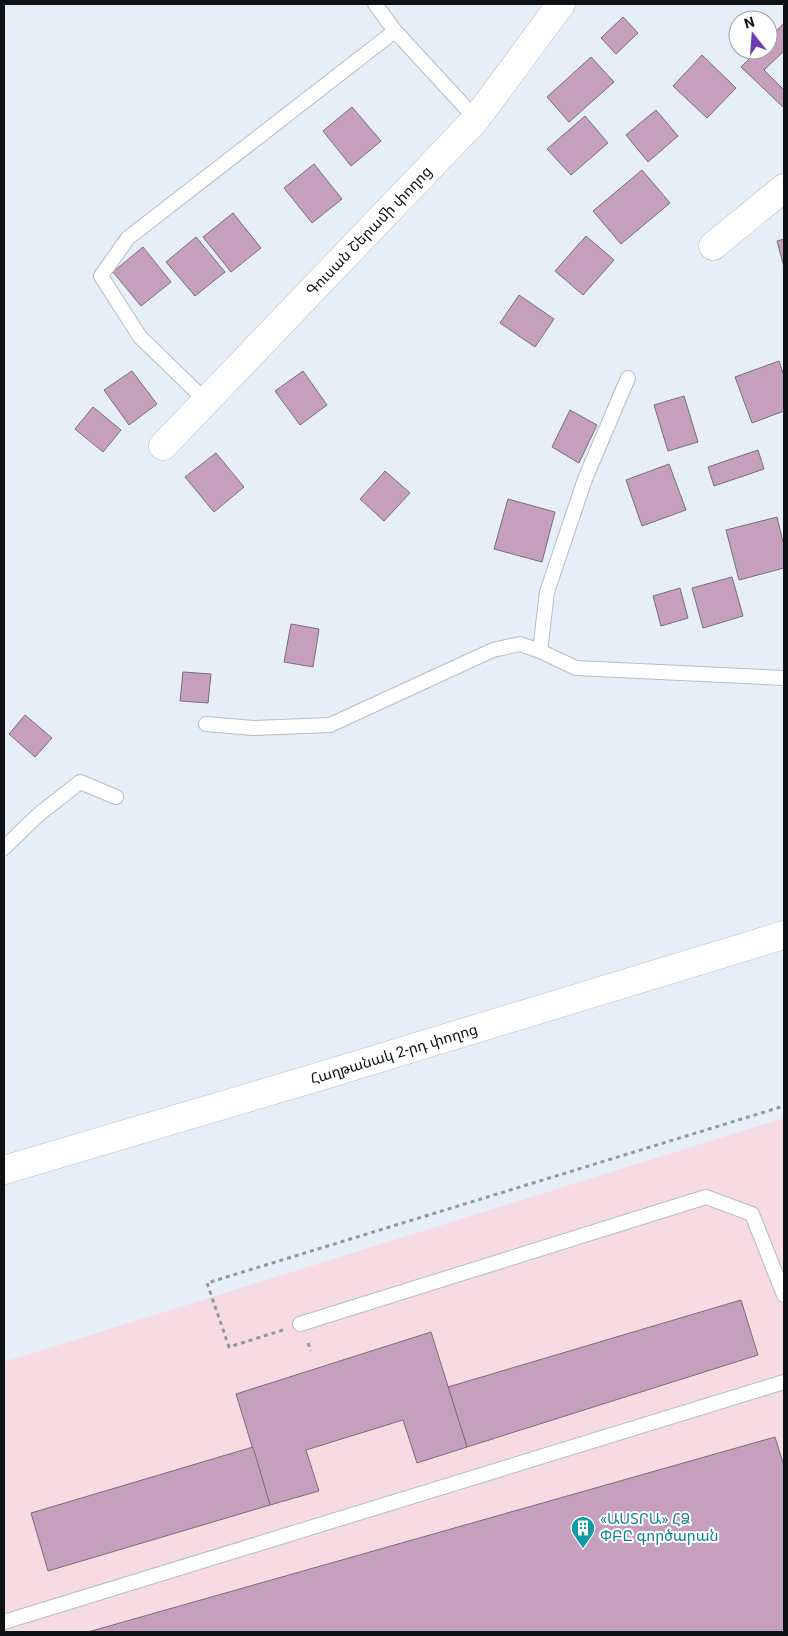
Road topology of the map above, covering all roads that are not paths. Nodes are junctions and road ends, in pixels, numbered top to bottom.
1 (375, 4) edge
2 (561, 4) edge
3 (395, 31) junction
4 (476, 119) junction
5 (784, 188) edge
6 (713, 246) dead end
7 (628, 378) dead end
8 (206, 401) junction
9 (163, 446) dead end
10 (540, 651) junction
11 (784, 678) edge
12 (206, 724) dead end
13 (116, 797) dead end
14 (4, 848) edge
15 (784, 935) edge
16 (4, 1170) edge
17 (784, 1296) edge
18 (300, 1324) road end
19 (784, 1382) edge
20 (4, 1622) edge

1 - 3 lane
2 - 4 street, Գուսան Շերամի փողոց
3 - 4 lane
3 - 8 lane
4 - 8 street, Գուսան Շերամի փողոց
5 - 6 street
7 - 10 lane
8 - 9 street, Գուսան Շերամի փողոց
10 - 11 lane
10 - 12 lane
13 - 14 lane
15 - 16 street, Հաղթանակ 2-րդ փողոց
17 - 18 lane
19 - 20 lane

